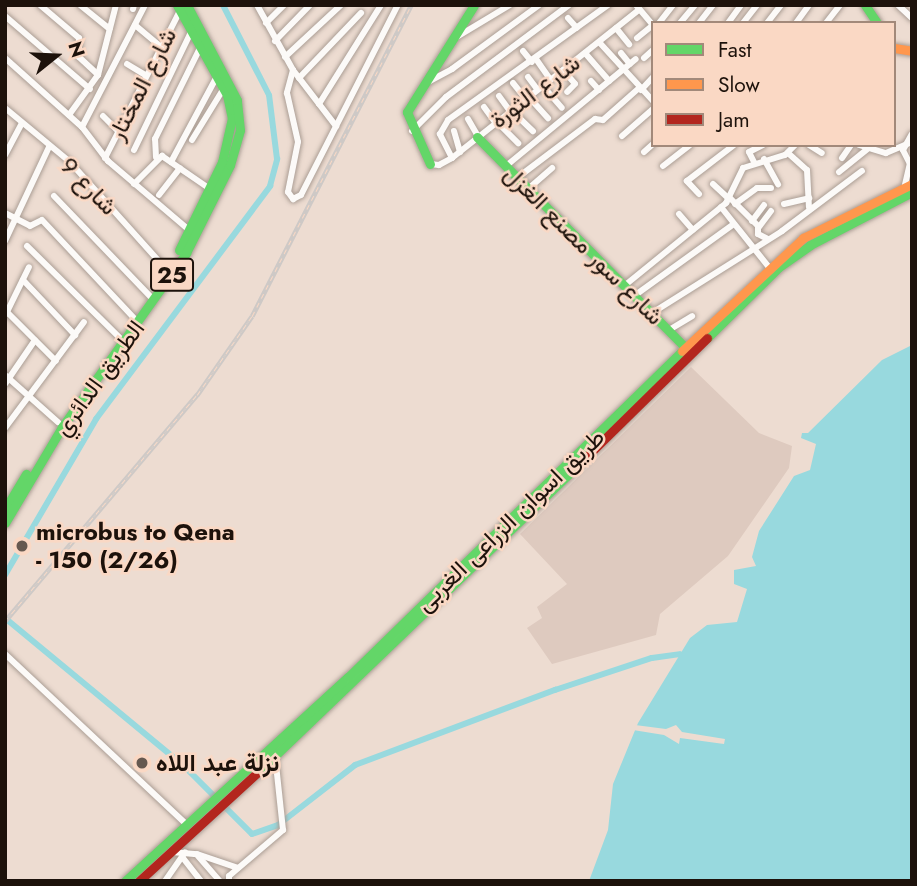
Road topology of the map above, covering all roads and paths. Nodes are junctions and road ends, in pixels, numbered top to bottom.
1 (40, 5) edge
2 (80, 5) edge
3 (116, 5) edge
4 (145, 5) edge
5 (257, 5) edge
6 (284, 5) edge
7 (310, 5) edge
8 (341, 5) edge
9 (382, 5) edge
10 (398, 5) edge
11 (474, 5) edge
12 (510, 5) edge
13 (539, 5) edge
14 (569, 5) edge
15 (673, 5) edge
16 (695, 5) edge
17 (713, 5) edge
18 (741, 5) edge
19 (757, 5) edge
20 (781, 5) edge
21 (809, 5) edge
22 (840, 5) edge
23 (865, 5) edge
24 (606, 6) edge
25 (899, 6) edge
26 (182, 7) edge
27 (639, 7) edge
28 (361, 13) dead end
29 (5, 16) edge
30 (568, 18) dead end
31 (912, 18) edge
32 (661, 21) edge
33 (682, 21) edge
34 (701, 21) edge
35 (729, 21) edge
36 (745, 21) edge
37 (769, 21) edge
38 (797, 21) edge
39 (828, 21) edge
40 (876, 21) edge
41 (651, 22) edge
42 (266, 23) junction
43 (135, 25) junction
44 (651, 27) edge
45 (616, 28) junction
46 (110, 29) junction
47 (577, 29) junction
48 (191, 30) junction
49 (637, 38) dead end
50 (454, 39) junction
51 (275, 41) junction
52 (598, 42) junction
53 (629, 44) dead end
54 (160, 46) junction
55 (201, 46) junction
56 (523, 51) dead end
57 (651, 51) edge
58 (585, 53) junction
59 (621, 53) dead end
60 (285, 57) junction
61 (5, 58) edge
62 (534, 60) junction
63 (577, 60) junction
64 (636, 60) junction
65 (127, 64) dead end
66 (583, 66) dead end
67 (293, 70) junction
68 (563, 70) junction
69 (621, 71) junction
70 (98, 75) junction
71 (145, 75) junction
72 (217, 76) junction
73 (299, 78) junction
74 (528, 78) dead end
75 (550, 79) junction
76 (651, 79) edge
77 (591, 81) dead end
78 (609, 81) junction
79 (513, 83) dead end
80 (423, 85) junction
81 (539, 87) junction
82 (224, 88) junction
83 (90, 89) junction
84 (640, 89) junction
85 (599, 90) junction
86 (567, 92) dead end
87 (499, 96) dead end
88 (526, 97) junction
89 (651, 99) edge
90 (319, 104) junction
91 (484, 107) dead end
92 (5, 108) edge
93 (562, 108) dead end
94 (510, 109) junction
95 (651, 111) edge
96 (69, 115) junction
97 (103, 116) dead end
98 (548, 118) dead end
99 (468, 119) dead end
100 (495, 120) junction
101 (22, 123) junction
102 (336, 126) junction
103 (410, 126) junction
104 (82, 127) junction
105 (117, 130) junction
106 (454, 131) dead end
107 (533, 131) dead end
108 (912, 134) edge
109 (622, 136) dead end
110 (477, 137) junction
111 (192, 140) dead end
112 (518, 143) dead end
113 (908, 143) edge
114 (651, 146) edge
115 (49, 147) junction
116 (687, 147) edge
117 (731, 147) edge
118 (759, 147) edge
119 (793, 147) edge
120 (812, 147) edge
121 (850, 147) edge
122 (863, 147) edge
123 (867, 149) junction
124 (134, 150) dead end
125 (460, 152) junction
126 (644, 152) dead end
127 (788, 153) junction
128 (822, 153) dead end
129 (5, 155) edge
130 (156, 157) junction
131 (104, 158) junction
132 (452, 158) junction
133 (842, 158) dead end
134 (764, 159) junction
135 (171, 162) junction
136 (754, 162) junction
137 (430, 163) joint
138 (911, 165) edge
139 (506, 166) junction
140 (663, 166) dead end
141 (180, 168) junction
142 (552, 168) dead end
143 (839, 172) dead end
144 (517, 178) junction
145 (865, 180) dead end
146 (134, 184) junction
147 (713, 184) dead end
148 (778, 184) dead end
149 (771, 188) dead end
150 (528, 189) junction
151 (211, 190) junction
152 (908, 190) edge
153 (699, 194) dead end
154 (159, 195) dead end
155 (54, 196) dead end
156 (729, 198) junction
157 (809, 198) junction
158 (736, 204) junction
159 (784, 204) dead end
160 (764, 205) dead end
161 (721, 207) junction
162 (809, 207) junction
163 (771, 211) dead end
164 (5, 213) edge
165 (679, 214) dead end
166 (16, 219) junction
167 (752, 221) junction
168 (734, 224) junction
169 (759, 227) junction
170 (693, 230) junction
171 (191, 231) junction
172 (768, 239) junction
173 (5, 241) edge
174 (27, 246) dead end
175 (754, 248) junction
176 (793, 250) junction
177 (768, 266) junction
178 (29, 267) dead end
179 (167, 270) junction
180 (23, 280) junction
181 (624, 286) junction
182 (150, 296) junction
183 (634, 296) junction
184 (652, 313) junction
185 (6, 314) edge
186 (692, 316) dead end
187 (134, 318) junction
188 (84, 322) dead end
189 (668, 330) junction
190 (75, 335) junction
191 (120, 338) junction
192 (35, 340) junction
193 (689, 351) junction
194 (56, 360) junction
195 (7, 379) edge
196 (30, 396) junction
197 (58, 422) junction
198 (5, 428) edge
199 (595, 444) junction
200 (5, 486) edge
201 (18, 492) junction
202 (9, 507) edge
203 (5, 523) edge
204 (5, 654) edge
205 (348, 677) junction
206 (355, 684) junction
207 (275, 755) junction
208 (186, 824) junction
209 (172, 852) junction
210 (197, 853) junction
211 (184, 855) junction
212 (237, 868) junction
213 (170, 879) edge
214 (199, 880) edge
215 (228, 880) edge
216 (125, 881) edge
217 (139, 881) edge
218 (220, 881) edge

1 - 70 street
2 - 46 street
3 - 46 street
4 - 43 street
5 - 42 street
6 - 42 street
7 - 51 street
8 - 60 street
9 - 90 street
10 - 102 street
11 - 50 main road
12 - 50 street
13 - 80 street
14 - 103 street
15 - 32 street
16 - 33 street
17 - 34 street
18 - 35 street
19 - 36 street
20 - 37 street
21 - 38 street
22 - 39 street
23 - 40 main road
24 - 47 street
25 - 31 street
26 - 48 main road, الطريق الدائري / 25
26 - 54 street, شارع المختار
26 - 201 main road, الطريق الدائري / 25
27 - 41 street
27 - 45 street, شارع الثورة
28 - 73 street
29 - 83 street
30 - 47 street
42 - 51 street
43 - 54 street
43 - 104 street
44 - 49 street
45 - 52 street, شارع الثورة
45 - 53 street
46 - 70 street
47 - 62 street
48 - 55 main road, الطريق الدائري / 25
48 - 124 street
50 - 80 main road
51 - 60 street
52 - 58 street, شارع الثورة
52 - 69 street
54 - 71 street, شارع المختار
55 - 72 main road, الطريق الدائري / 25
55 - 130 street
56 - 62 street
57 - 64 street
58 - 63 street, شارع الثورة
58 - 78 street
59 - 64 street
60 - 67 street
61 - 96 street
62 - 75 street
62 - 132 street
63 - 66 street
63 - 68 street, شارع الثورة
64 - 69 street
65 - 71 street
67 - 73 street
67 - 102 street
68 - 75 street, شارع الثورة
68 - 86 street
69 - 78 street
69 - 84 street
70 - 83 street
71 - 105 street, شارع المختار
72 - 82 main road, الطريق الدائري / 25
72 - 135 street
73 - 90 street
74 - 81 street
75 - 81 street, شارع الثورة
76 - 84 street
77 - 85 street
78 - 85 street
79 - 88 street
80 - 103 main road
81 - 88 street, شارع الثورة
81 - 93 street
82 - 111 street
82 - 151 main road, الطريق الدائري / 25
83 - 96 street
84 - 89 street
84 - 144 street
85 - 139 street
87 - 94 street
88 - 94 street, شارع الثورة
88 - 98 street
90 - 102 street
91 - 100 street
92 - 101 street, شارع 9
94 - 100 street, شارع الثورة
94 - 107 street
95 - 109 street
96 - 104 street
97 - 105 street
99 - 110 street
100 - 110 street, شارع الثورة
100 - 112 street
101 - 115 street, شارع 9
101 - 129 street
103 - 137 main road
104 - 131 street
105 - 131 street, شارع المختار
106 - 125 street
108 - 113 street
110 - 125 street, شارع الثورة
110 - 139 main road, شارع سور مصنع الغزل
113 - 123 street
113 - 138 street
114 - 126 street
115 - 166 street
115 - 179 street, شارع 9
116 - 140 street
117 - 153 street
118 - 136 street
119 - 127 street
120 - 128 street
121 - 133 street
122 - 123 street
123 - 143 street
125 - 132 street, شارع الثورة
127 - 134 street
127 - 157 street
130 - 135 street
130 - 146 street
131 - 146 street
132 - 137 street, شارع الثورة
134 - 136 street
134 - 148 street
135 - 141 street
136 - 156 street
138 - 152 street
139 - 144 main road, شارع سور مصنع الغزل
141 - 151 street
141 - 154 street
142 - 150 street
144 - 150 main road, شارع سور مصنع الغزل
145 - 162 street
146 - 171 street
147 - 156 street
149 - 158 street
150 - 181 main road, شارع سور مصنع الغزل
151 - 171 main road, الطريق الدائري / 25
152 - 176 main road, طريق اسوان الزراعى الغربى
155 - 182 street
156 - 158 street
156 - 161 street
157 - 159 street
157 - 162 street
158 - 167 street
160 - 167 street
161 - 168 street
161 - 170 street
162 - 172 street
163 - 169 street
164 - 166 street
165 - 170 street
166 - 173 street
166 - 187 street
167 - 169 street
168 - 175 street
168 - 183 street
169 - 172 street
170 - 181 street
171 - 179 main road, الطريق الدائري / 25
172 - 175 street
174 - 191 street
175 - 177 street
175 - 184 street
176 - 177 main road, طريق اسوان الزراعى الغربى
176 - 193 main road, طريق اسوان الزراعى الغربى
177 - 193 main road, طريق اسوان الزراعى الغربى
178 - 180 street
179 - 182 main road, الطريق الدائري / 25
180 - 185 street
180 - 190 street
181 - 183 main road, شارع سور مصنع الغزل
182 - 187 main road, الطريق الدائري / 25
183 - 184 main road, شارع سور مصنع الغزل
184 - 189 main road, شارع سور مصنع الغزل
185 - 192 street
186 - 189 street
187 - 191 main road, الطريق الدائري / 25
188 - 190 street
189 - 193 main road, شارع سور مصنع الغزل
190 - 194 street
191 - 197 main road, الطريق الدائري / 25
192 - 194 street
192 - 195 street
193 - 199 main road, طريق اسوان الزراعى الغربى
194 - 196 street
195 - 196 street
196 - 197 street
196 - 198 street
197 - 201 main road, الطريق الدائري / 25
199 - 205 main road, طريق اسوان الزراعى الغربى
199 - 206 main road, طريق اسوان الزراعى الغربى
200 - 201 street
201 - 202 main road, الطريق الدائري / 25
202 - 203 main road, الطريق الدائري / 25
204 - 208 street
205 - 206 main road
205 - 208 main road, طريق اسوان الزراعى الغربى
206 - 207 main road, طريق اسوان الزراعى الغربى
207 - 209 main road, طريق اسوان الزراعى الغربى
207 - 212 street
208 - 216 main road, طريق اسوان الزراعى الغربى
209 - 211 street
209 - 217 main road, طريق اسوان الزراعى الغربى
210 - 211 street
210 - 212 street
210 - 218 street
211 - 213 street
211 - 214 street
212 - 215 street

